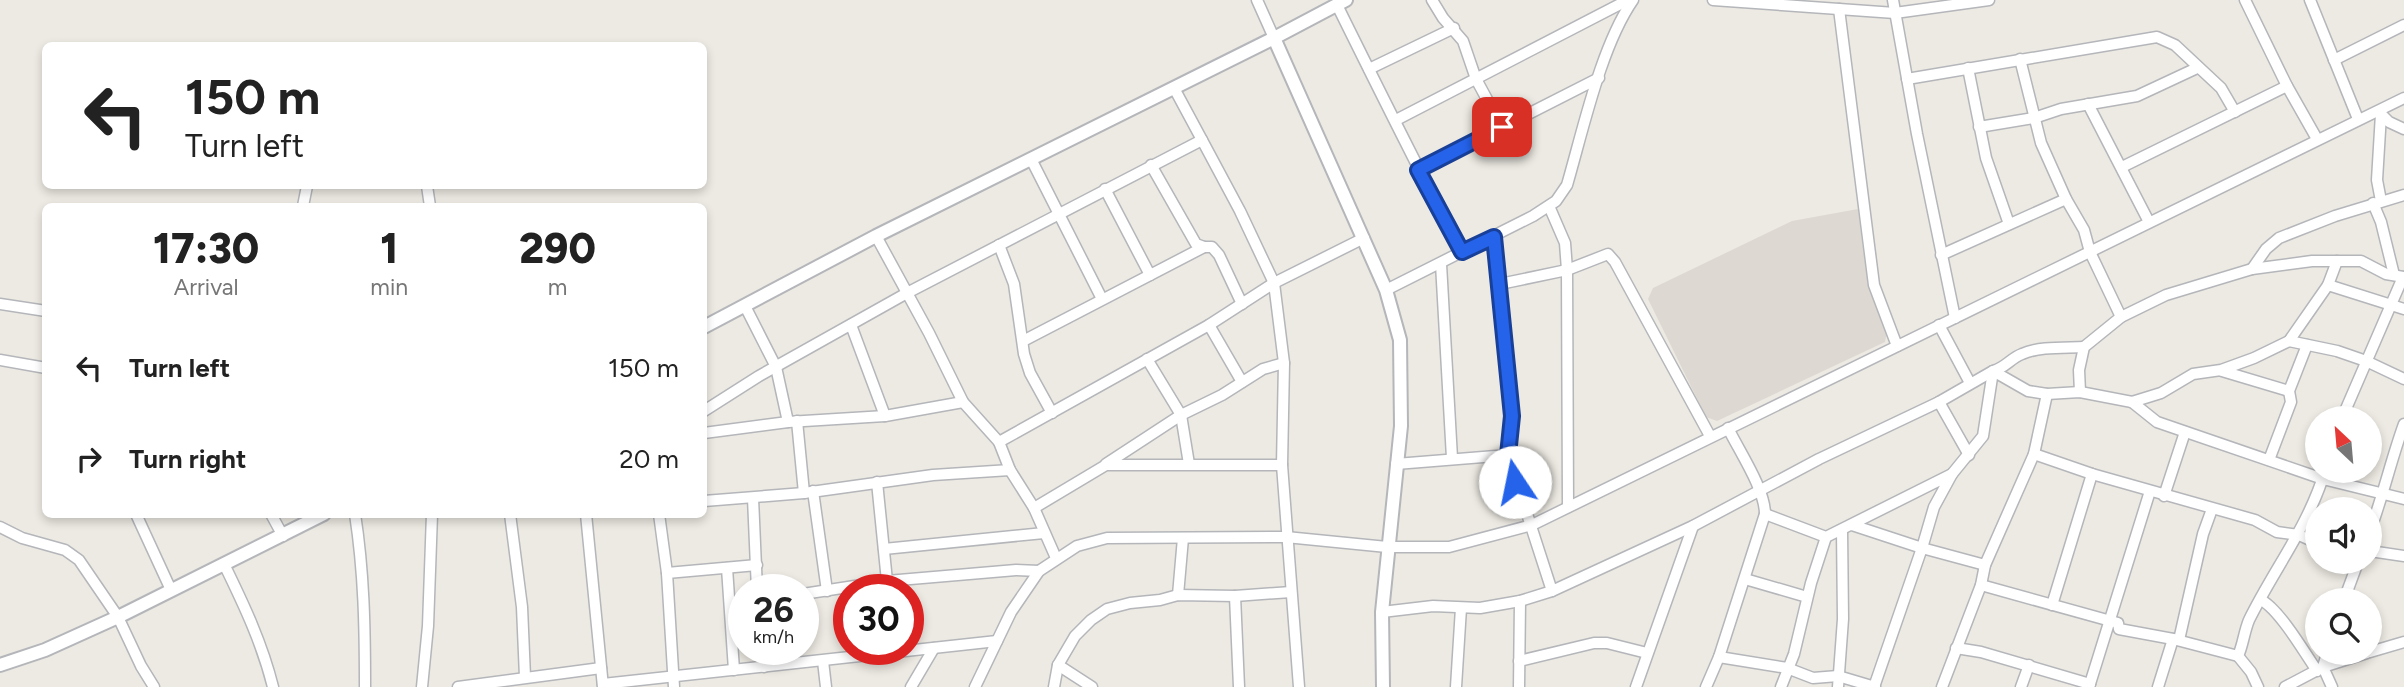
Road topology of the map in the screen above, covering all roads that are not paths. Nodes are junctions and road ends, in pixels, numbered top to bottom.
1 (1258, 0) edge
2 (1432, 0) edge
3 (1628, 0) edge
4 (1633, 0) edge
5 (1713, 0) edge
6 (1894, 0) edge
7 (2245, 0) edge
8 (2310, 0) edge
9 (1982, 1) edge
10 (1768, 2) edge
11 (1341, 3) edge
12 (1839, 9) junction
13 (1895, 13) junction
14 (2404, 26) edge
15 (1454, 28) junction
16 (1274, 38) junction
17 (2020, 59) junction
18 (2334, 60) junction
19 (1968, 68) junction
20 (2197, 68) junction
21 (1369, 69) junction
22 (1599, 78) junction
23 (1476, 79) junction
24 (1907, 79) junction
25 (2287, 86) junction
26 (1174, 88) junction
27 (2404, 98) edge
28 (2088, 104) junction
29 (2235, 112) junction
30 (2379, 112) junction
31 (2034, 118) junction
32 (2358, 119) junction
33 (1396, 120) junction
34 (1502, 127) junction
35 (1979, 127) junction
36 (2404, 129) edge
37 (2317, 139) junction
38 (1202, 140) junction
39 (1031, 159) junction
40 (1151, 165) junction
41 (2122, 167) junction
42 (1418, 170) junction
43 (1105, 189) junction
44 (2404, 195) edge
45 (2066, 199) junction
46 (2377, 202) junction
47 (1549, 206) junction
48 (1058, 213) junction
49 (2149, 222) junction
50 (2009, 224) junction
51 (876, 236) junction
52 (1494, 237) junction
53 (1364, 238) junction
54 (999, 245) junction
55 (1203, 247) junction
56 (2090, 251) junction
57 (1462, 252) junction
58 (1941, 255) junction
59 (2337, 261) junction
60 (1441, 264) junction
61 (2252, 269) junction
62 (1567, 270) junction
63 (1150, 275) junction
64 (2401, 276) edge
65 (1274, 283) junction
66 (1500, 284) junction
67 (2328, 285) junction
68 (1385, 290) junction
69 (907, 293) junction
70 (1102, 299) junction
71 (0, 304) edge
72 (1242, 304) junction
73 (745, 306) junction
74 (2390, 306) junction
75 (2404, 309) edge
76 (42, 310) edge
77 (2121, 317) junction
78 (1955, 318) junction
79 (707, 325) edge
80 (851, 325) junction
81 (1209, 325) junction
82 (1939, 325) junction
83 (1023, 341) junction
84 (2289, 341) junction
85 (2307, 345) junction
86 (1897, 346) junction
87 (2084, 347) junction
88 (1147, 359) junction
89 (0, 360) edge
90 (2366, 361) junction
91 (1283, 363) junction
92 (42, 367) edge
93 (776, 367) junction
94 (2221, 370) junction
95 (1993, 371) junction
96 (2404, 379) edge
97 (1242, 382) junction
98 (1970, 383) junction
99 (2288, 391) junction
100 (2080, 392) junction
101 (2048, 394) junction
102 (963, 402) junction
103 (1939, 402) junction
104 (2132, 402) junction
105 (2348, 406) edge
106 (707, 409) edge
107 (1052, 413) junction
108 (1181, 415) junction
109 (885, 416) junction
110 (793, 422) junction
111 (2404, 424) edge
112 (1728, 428) junction
113 (2185, 432) junction
114 (707, 433) edge
115 (1710, 436) junction
116 (999, 442) junction
117 (2034, 454) junction
118 (1508, 455) junction
119 (1969, 456) junction
120 (1452, 458) junction
121 (2269, 460) junction
122 (1189, 464) junction
123 (1396, 464) junction
124 (1106, 465) junction
125 (1282, 466) junction
126 (1010, 470) junction
127 (2305, 470) edge
128 (1952, 474) junction
129 (2092, 474) junction
130 (877, 482) junction
131 (2321, 483) edge
132 (2348, 483) edge
133 (2150, 491) junction
134 (808, 492) junction
135 (1759, 492) junction
136 (2384, 495) junction
137 (2164, 496) junction
138 (753, 498) junction
139 (2404, 499) edge
140 (2382, 500) edge
141 (707, 501) edge
142 (1034, 508) junction
143 (1568, 508) junction
144 (2212, 509) junction
145 (1765, 514) junction
146 (138, 518) edge
147 (273, 518) edge
148 (317, 518) edge
149 (356, 518) edge
150 (432, 518) edge
151 (511, 518) edge
152 (586, 518) edge
153 (660, 518) edge
154 (1532, 524) junction
155 (1852, 525) junction
156 (1693, 526) junction
157 (0, 527) edge
158 (1842, 530) junction
159 (1044, 533) junction
160 (2299, 535) junction
161 (283, 536) junction
162 (1286, 537) junction
163 (1826, 537) junction
164 (1182, 538) junction
165 (2305, 538) edge
166 (1387, 547) junction
167 (1922, 548) junction
168 (884, 549) junction
169 (2382, 553) edge
170 (2404, 556) edge
171 (1056, 558) junction
172 (224, 564) junction
173 (757, 565) junction
174 (1985, 565) junction
175 (727, 568) junction
176 (1039, 571) junction
177 (667, 573) junction
178 (757, 574) edge
179 (886, 574) edge
180 (924, 578) edge
181 (1745, 579) junction
182 (1981, 585) junction
183 (172, 590) junction
184 (833, 590) edge
185 (827, 591) junction
186 (1552, 591) junction
187 (819, 592) edge
188 (1291, 592) junction
189 (1178, 595) junction
190 (1235, 596) junction
191 (1807, 597) junction
192 (2261, 600) junction
193 (1520, 601) junction
194 (2052, 605) junction
195 (1461, 608) junction
196 (1382, 611) junction
197 (118, 617) junction
198 (2110, 621) junction
199 (2176, 640) junction
200 (997, 641) junction
201 (2404, 642) edge
202 (934, 648) junction
203 (1956, 648) junction
204 (2382, 648) edge
205 (1647, 653) junction
206 (2238, 656) junction
207 (1719, 657) junction
208 (823, 661) junction
209 (1520, 661) junction
210 (0, 665) edge
211 (1058, 665) junction
212 (2029, 665) junction
213 (2322, 665) edge
214 (2331, 665) edge
215 (764, 667) joint
216 (601, 668) junction
217 (1787, 668) junction
218 (2320, 669) junction
219 (734, 670) junction
220 (525, 677) junction
221 (673, 682) edge
222 (1838, 682) edge
223 (603, 685) edge
224 (2089, 686) edge
225 (154, 687) edge
226 (273, 687) edge
227 (365, 687) edge
228 (422, 687) edge
229 (461, 687) edge
230 (826, 687) edge
231 (911, 687) edge
232 (975, 687) edge
233 (1054, 687) edge
234 (1092, 687) edge
235 (1239, 687) edge
236 (1299, 687) edge
237 (1383, 687) edge
238 (1456, 687) edge
239 (1519, 687) edge
240 (1636, 687) edge
241 (1706, 687) edge
242 (1781, 687) edge
243 (1874, 687) edge
244 (1942, 687) edge
245 (2021, 687) edge
246 (2158, 687) edge
247 (2258, 687) edge
248 (2285, 687) edge
249 (2332, 687) edge

1 - 16 street
2 - 15 street
3 - 23 street
4 - 22 street
5 - 10 street
6 - 13 street
7 - 25 street
8 - 18 street
9 - 13 street
10 - 12 street
11 - 16 street
11 - 21 street
12 - 13 street
12 - 86 street
13 - 24 street
14 - 18 street
15 - 21 street
15 - 23 street
16 - 26 street
16 - 53 street
17 - 19 street
17 - 20 street
17 - 31 street
18 - 32 street
19 - 24 street
19 - 35 street
20 - 28 street
20 - 29 street
21 - 33 street
22 - 34 street
22 - 47 street
23 - 33 street
23 - 34 street
24 - 58 street
25 - 29 street
25 - 37 street
26 - 38 street
26 - 39 street
27 - 30 street
28 - 31 street
28 - 41 street
29 - 41 street
30 - 32 street
30 - 36 street
30 - 46 street
31 - 35 street
31 - 45 street
32 - 37 street
33 - 42 street
34 - 42 street
35 - 50 street
37 - 49 street
38 - 40 street
38 - 65 street
39 - 48 street
39 - 51 street
40 - 43 street
40 - 55 street
41 - 49 street
42 - 57 street
43 - 48 street
43 - 63 street
44 - 46 street
45 - 50 street
45 - 56 street
46 - 61 street
46 - 64 street
47 - 52 street
47 - 62 street
48 - 54 street
48 - 70 street
49 - 56 street
50 - 58 street
51 - 69 street
51 - 73 street
52 - 57 street
52 - 66 street
53 - 65 street
53 - 68 street
54 - 69 street
54 - 83 street
55 - 63 street
55 - 72 street
56 - 77 street
56 - 78 street
57 - 60 street
58 - 78 street
59 - 61 street
59 - 64 street
59 - 67 street
60 - 68 street
60 - 120 street
61 - 77 street
62 - 66 street
62 - 115 street
62 - 143 street
63 - 70 street
64 - 74 street
65 - 72 street
65 - 91 street
66 - 118 street
67 - 74 street
67 - 84 street
68 - 123 street
69 - 80 street
69 - 102 street
70 - 83 street
71 - 76 street
72 - 81 street
73 - 79 street
73 - 93 street
74 - 75 street
74 - 90 street
77 - 87 street
78 - 82 street
80 - 93 street
80 - 109 street
81 - 88 street
81 - 97 street
82 - 86 street
82 - 98 street
83 - 107 street
84 - 85 street
84 - 94 street
85 - 90 street
85 - 99 street
86 - 112 street
87 - 95 street
87 - 100 street
88 - 107 street
88 - 108 street
89 - 92 street
90 - 96 street
90 - 105 street
91 - 97 street
91 - 125 street
93 - 106 street
93 - 110 street
94 - 99 street
94 - 104 street
95 - 98 street
95 - 101 street
95 - 119 street
97 - 108 street
98 - 103 street
99 - 121 street
100 - 101 street
100 - 104 street
101 - 117 street
102 - 109 street
102 - 116 street
103 - 119 street
103 - 135 street
104 - 113 street
107 - 116 street
108 - 122 street
108 - 124 street
109 - 110 street
110 - 114 street
110 - 134 street
111 - 136 street
112 - 115 street
112 - 135 street
113 - 121 street
113 - 137 street
115 - 143 street
116 - 126 street
117 - 129 street
117 - 174 street
118 - 120 street
118 - 154 street
119 - 128 street
120 - 123 street
121 - 127 street
122 - 124 street
122 - 125 street
123 - 166 street
124 - 142 street
125 - 162 street
126 - 130 street
126 - 142 street
128 - 155 street
128 - 167 street
129 - 133 street
129 - 194 street
130 - 134 street
130 - 168 street
131 - 160 street
132 - 136 street
133 - 137 street
133 - 198 street
134 - 138 street
134 - 185 street
135 - 145 street
135 - 156 street
136 - 139 street
136 - 140 street
137 - 144 street
138 - 141 street
138 - 173 street
142 - 159 street
143 - 154 street
144 - 160 street
144 - 199 street
145 - 163 street
145 - 181 street
146 - 183 street
147 - 161 street
148 - 161 street
149 - 227 street
150 - 228 street
151 - 220 street
152 - 216 street
153 - 177 street
154 - 166 street
154 - 186 street
155 - 158 street
155 - 167 street
156 - 186 street
156 - 205 street
157 - 197 street
158 - 163 street
158 - 222 street
159 - 168 street
159 - 171 street
160 - 165 street
160 - 192 street
161 - 172 street
162 - 164 street
162 - 166 street
162 - 188 street
163 - 191 street
164 - 171 street
164 - 189 street
166 - 196 street
167 - 174 street
167 - 243 street
168 - 179 street
169 - 170 street
171 - 176 street
172 - 183 street
172 - 226 street
173 - 175 street
173 - 178 street
174 - 182 street
175 - 177 street
175 - 219 street
176 - 180 street
176 - 200 street
177 - 221 street
181 - 191 street
181 - 207 street
182 - 194 street
182 - 203 street
183 - 197 street
184 - 185 street
185 - 187 street
186 - 193 street
188 - 190 street
188 - 236 street
189 - 190 street
189 - 211 street
190 - 235 street
191 - 217 street
192 - 206 street
192 - 218 street
193 - 195 street
193 - 209 street
194 - 198 street
195 - 196 street
195 - 238 street
196 - 237 street
197 - 210 street
197 - 225 street
198 - 199 street
198 - 224 street
199 - 206 street
199 - 246 street
200 - 202 street
200 - 232 street
201 - 204 street
202 - 208 street
202 - 231 street
203 - 212 street
203 - 244 street
205 - 209 street
205 - 240 street
206 - 247 street
207 - 217 street
207 - 241 street
208 - 215 street
208 - 230 street
209 - 239 street
211 - 233 street
211 - 234 street
212 - 224 street
212 - 245 street
213 - 218 street
214 - 218 street
215 - 219 street
216 - 220 street
216 - 223 street
217 - 222 street
217 - 242 street
218 - 248 street
218 - 249 street
219 - 221 street
220 - 229 street
221 - 223 street
222 - 243 street

